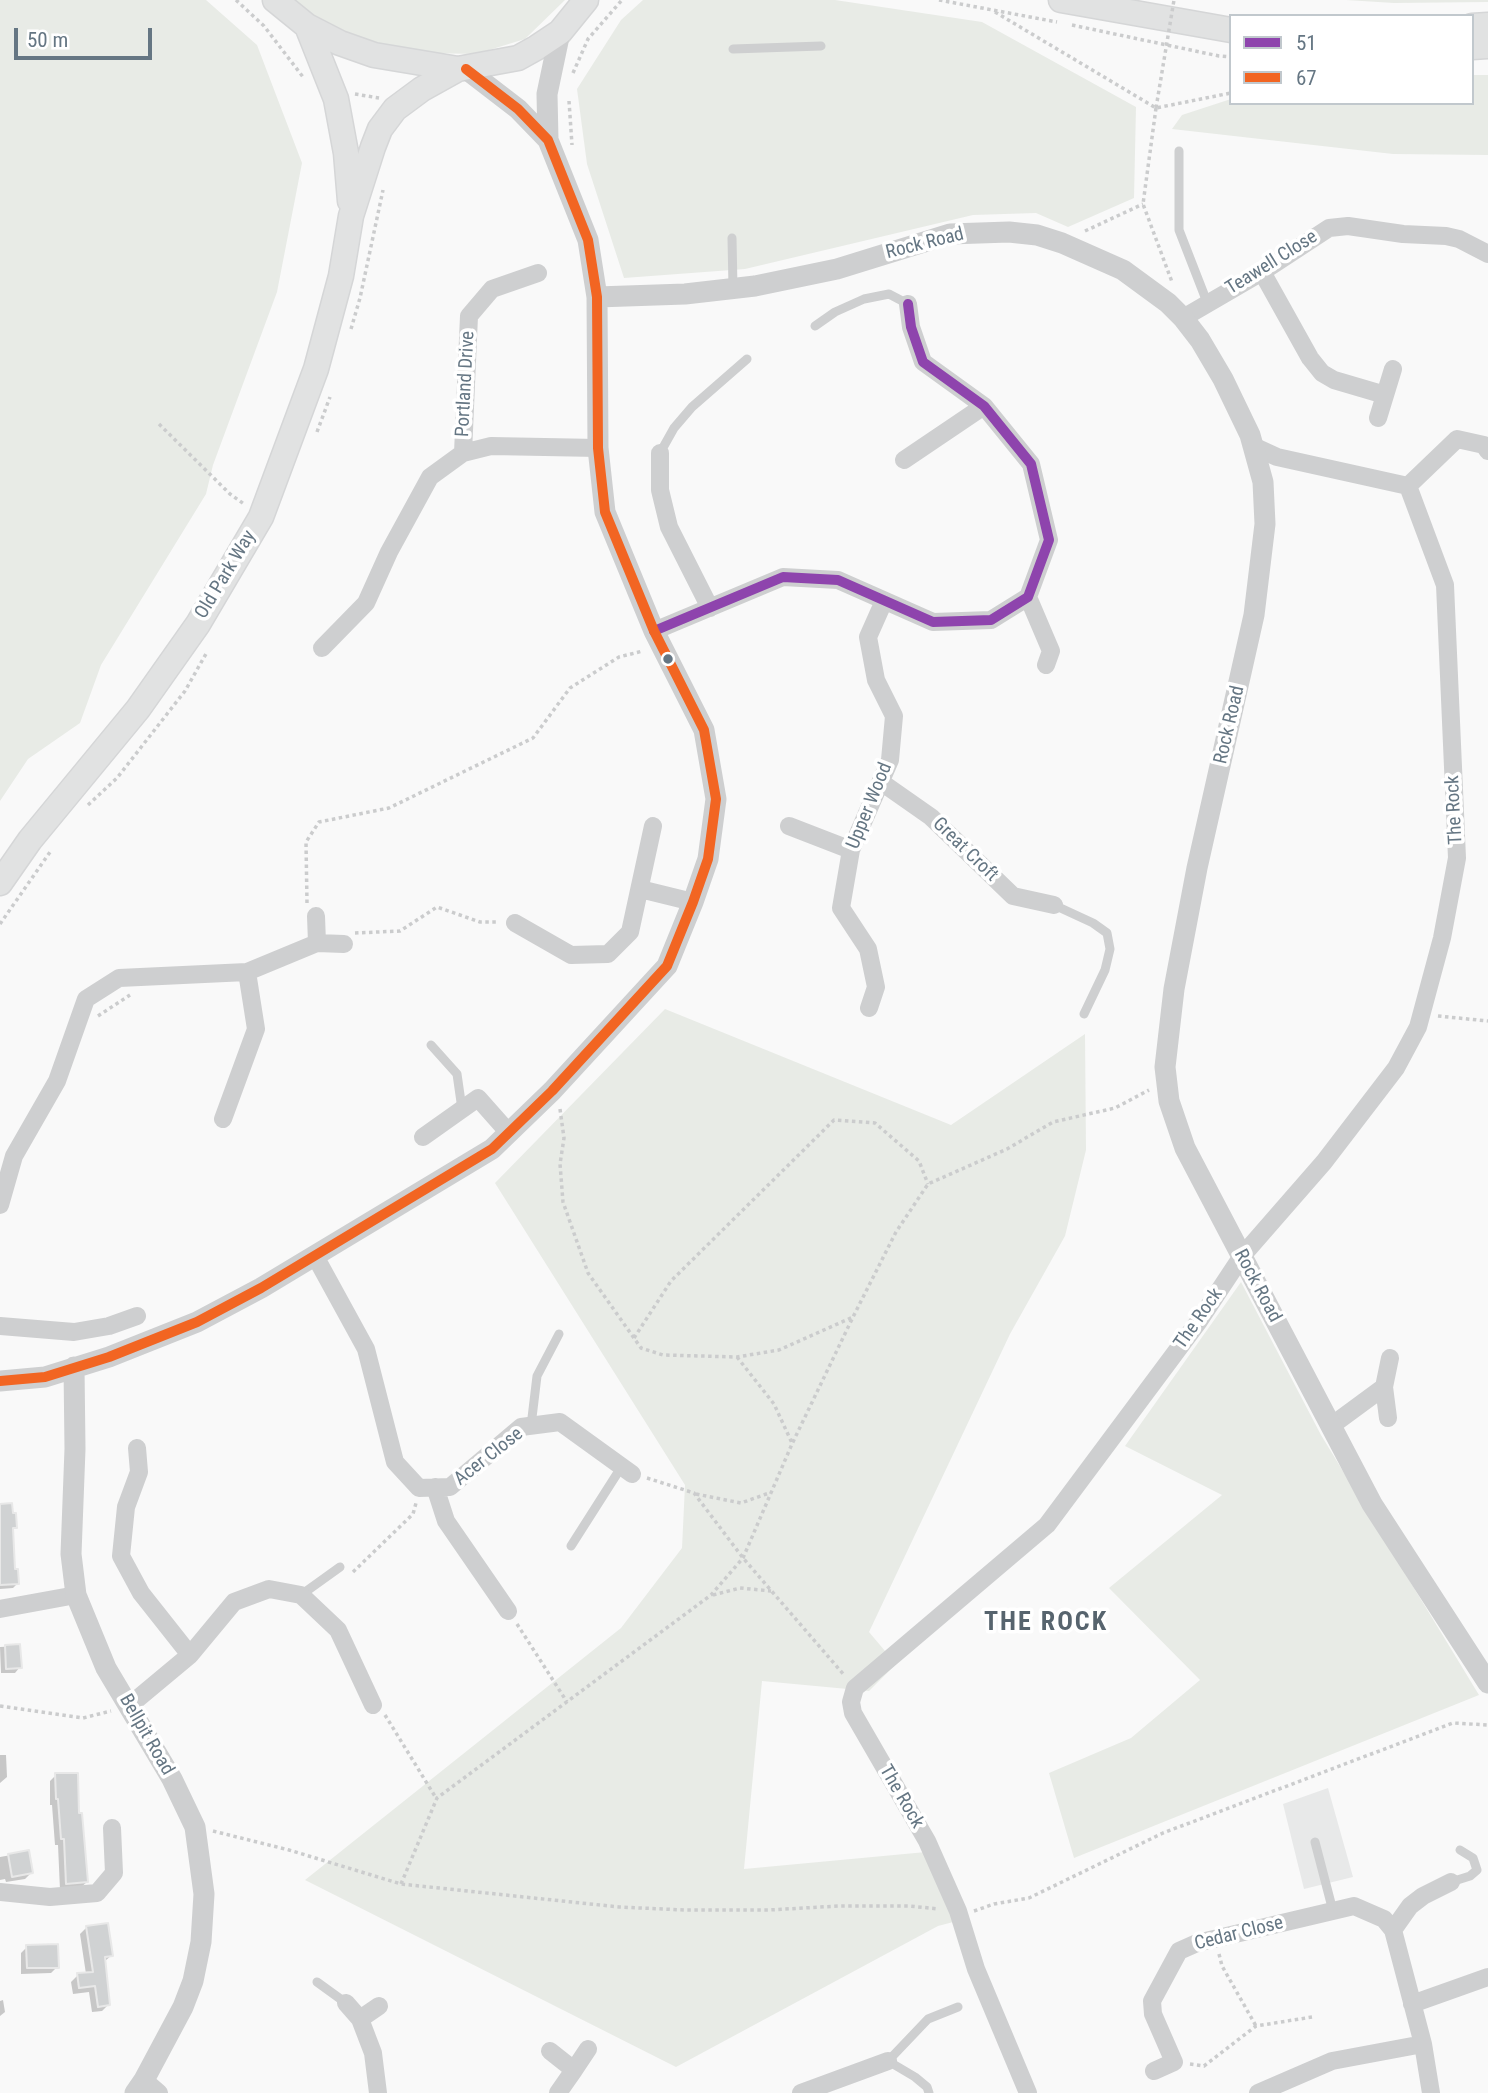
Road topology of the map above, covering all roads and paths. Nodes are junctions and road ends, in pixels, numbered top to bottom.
1 (275, 0) edge
2 (586, 0) edge
3 (622, 0) edge
4 (939, 0) edge
5 (1061, 0) edge
6 (1174, 0) edge
7 (991, 9) junction
8 (307, 26) junction
9 (1229, 30) edge
10 (560, 32) junction
11 (821, 46) dead end
12 (733, 49) dead end
13 (1229, 57) edge
14 (462, 69) junction
15 (572, 75) dead end
16 (1229, 93) edge
17 (1156, 108) junction
18 (548, 140) junction
19 (1179, 151) dead end
20 (1143, 204) junction
21 (351, 216) junction
22 (732, 238) dead end
23 (1062, 243) junction
24 (1488, 254) edge
25 (1262, 272) junction
26 (538, 273) dead end
27 (1172, 284) dead end
28 (733, 289) junction
29 (597, 297) junction
30 (1207, 302) junction
31 (908, 304) joint
32 (1183, 318) junction
33 (814, 326) dead end
34 (747, 359) dead end
35 (1393, 369) dead end
36 (1385, 395) junction
37 (984, 406) junction
38 (1378, 418) dead end
39 (159, 424) dead end
40 (1253, 446) junction
41 (598, 448) junction
42 (1488, 451) edge
43 (463, 453) junction
44 (660, 453) joint
45 (904, 460) dead end
46 (1408, 485) junction
47 (261, 517) junction
48 (1028, 597) junction
49 (884, 601) junction
50 (710, 608) junction
51 (658, 639) junction
52 (322, 648) dead end
53 (1046, 665) dead end
54 (880, 782) junction
55 (653, 826) dead end
56 (789, 826) dead end
57 (851, 850) junction
58 (0, 883) edge
59 (640, 889) junction
60 (693, 902) junction
61 (1054, 905) joint
62 (316, 916) joint
63 (515, 923) joint
64 (317, 943) junction
65 (344, 944) joint
66 (247, 972) junction
67 (158, 976) junction
68 (869, 1008) dead end
69 (1422, 1012) junction
70 (1084, 1014) dead end
71 (1488, 1021) edge
72 (75, 1031) junction
73 (431, 1045) dead end
74 (1165, 1081) junction
75 (552, 1091) junction
76 (462, 1109) junction
77 (223, 1119) dead end
78 (509, 1133) junction
79 (423, 1136) dead end
80 (928, 1184) junction
81 (0, 1205) edge
82 (315, 1256) junction
83 (1242, 1256) junction
84 (137, 1317) dead end
85 (853, 1317) junction
86 (0, 1326) edge
87 (559, 1334) dead end
88 (634, 1338) junction
89 (737, 1357) junction
90 (1390, 1359) dead end
91 (74, 1367) junction
92 (0, 1381) edge
93 (1384, 1387) junction
94 (1388, 1418) dead end
95 (531, 1426) junction
96 (1331, 1426) junction
97 (792, 1444) junction
98 (137, 1448) dead end
99 (627, 1470) junction
100 (427, 1488) junction
101 (772, 1492) junction
102 (694, 1493) junction
103 (571, 1546) dead end
104 (743, 1558) junction
105 (340, 1567) dead end
106 (345, 1580) dead end
107 (772, 1591) junction
108 (76, 1595) junction
109 (300, 1595) junction
110 (711, 1595) junction
111 (0, 1609) edge
112 (508, 1611) joint
113 (190, 1655) junction
114 (1488, 1683) edge
115 (855, 1688) junction
116 (567, 1702) junction
117 (373, 1705) joint
118 (0, 1706) edge
119 (130, 1706) junction
120 (1488, 1725) edge
121 (437, 1798) junction
122 (195, 1827) junction
123 (112, 1828) dead end
124 (1315, 1842) dead end
125 (1460, 1850) dead end
126 (1451, 1882) joint
127 (401, 1884) junction
128 (0, 1892) edge
129 (958, 1911) junction
130 (1333, 1911) junction
131 (1393, 1930) junction
132 (1214, 1939) junction
133 (1488, 1977) edge
134 (317, 1982) dead end
135 (346, 2003) joint
136 (1412, 2004) junction
137 (379, 2006) dead end
138 (958, 2007) dead end
139 (1312, 2017) dead end
140 (360, 2019) junction
141 (1256, 2026) junction
142 (1423, 2044) junction
143 (588, 2049) dead end
144 (550, 2051) dead end
145 (888, 2061) junction
146 (1174, 2062) junction
147 (574, 2070) junction
148 (1154, 2071) dead end
149 (146, 2089) edge
150 (378, 2093) edge
151 (558, 2093) edge
152 (801, 2093) edge
153 (929, 2093) edge
154 (1028, 2093) edge
155 (1258, 2093) edge
156 (1431, 2093) edge

1 - 8 main road
2 - 10 main road
3 - 15 path
4 - 7 path
5 - 9 main road
6 - 17 path, bridge
7 - 13 path
7 - 17 path
8 - 14 main road
8 - 21 main road, Old Park Way
10 - 14 main road
10 - 18 street
11 - 12 lane
14 - 18 street
14 - 21 main road, Old Park Way
16 - 17 path
17 - 20 path
18 - 29 street
19 - 30 lane
20 - 23 path
20 - 27 path
21 - 47 main road, Old Park Way
22 - 28 lane
23 - 28 street, Rock Road
23 - 32 street, Rock Road
24 - 25 street, Teawell Close
25 - 30 street, Teawell Close
25 - 36 street
26 - 43 street, Portland Drive
28 - 29 street, Rock Road
29 - 41 street
30 - 32 street, Teawell Close
31 - 33 lane
31 - 37 street
32 - 40 street, Rock Road
34 - 44 lane
35 - 36 street
36 - 38 street
37 - 45 street
37 - 48 street
39 - 47 path
40 - 46 street
40 - 74 street, Rock Road
41 - 43 street
41 - 51 street
42 - 46 street
43 - 52 street
44 - 50 street
46 - 69 street, The Rock
47 - 58 main road, Old Park Way
48 - 49 street
48 - 53 street
49 - 50 street
49 - 54 street, Upper Wood
50 - 51 street
51 - 60 street
51 - 62 path
54 - 57 street, Upper Wood
54 - 61 street, Great Croft
55 - 59 street
56 - 57 street
57 - 68 street, Upper Wood
59 - 60 street
59 - 63 street
60 - 75 street
61 - 70 lane
62 - 64 street
63 - 65 path
64 - 65 street
64 - 66 street
66 - 67 street
66 - 77 street
67 - 72 path
67 - 72 street
69 - 71 path
69 - 83 street, The Rock
72 - 81 street
73 - 76 lane
74 - 80 path
74 - 83 street, Rock Road
75 - 78 street
75 - 88 path
76 - 78 street
76 - 79 street
78 - 82 street
80 - 85 path
80 - 88 path
82 - 91 street
82 - 100 street
83 - 96 street, Rock Road
83 - 115 street, The Rock
84 - 86 street
85 - 89 path
85 - 97 path
87 - 95 lane
88 - 89 path
89 - 97 path
90 - 93 street
91 - 92 street
91 - 108 street, Bellpit Road
93 - 94 street
93 - 96 street
95 - 99 street, Acer Close
95 - 100 street, Acer Close
96 - 114 street, Rock Road
97 - 101 path
98 - 113 street
99 - 102 path
99 - 103 lane
100 - 106 path
100 - 112 street
101 - 102 path
101 - 104 path
102 - 104 path
104 - 107 path
104 - 110 path
105 - 109 lane
107 - 110 path
107 - 115 path
108 - 111 street
108 - 119 street, Bellpit Road
109 - 113 street
109 - 117 street
110 - 116 path
112 - 116 path
113 - 119 street
115 - 129 street, The Rock
116 - 121 path
117 - 121 path
118 - 119 path
119 - 122 street, Bellpit Road
120 - 129 path
121 - 127 path
122 - 127 path
122 - 149 street, Bellpit Road
123 - 128 street
124 - 130 lane
125 - 126 lane
126 - 131 street
127 - 129 path
129 - 154 street, The Rock
130 - 131 street, Cedar Close
130 - 132 street, Cedar Close
131 - 136 street
132 - 141 path
132 - 146 street, Cedar Close
133 - 136 street
134 - 135 lane
135 - 140 street
136 - 142 street
137 - 140 street
138 - 145 lane
139 - 141 path
140 - 150 street
141 - 146 path
142 - 155 street
142 - 156 street
143 - 147 street
144 - 147 street
145 - 152 street
145 - 153 lane
146 - 148 street
147 - 151 street

